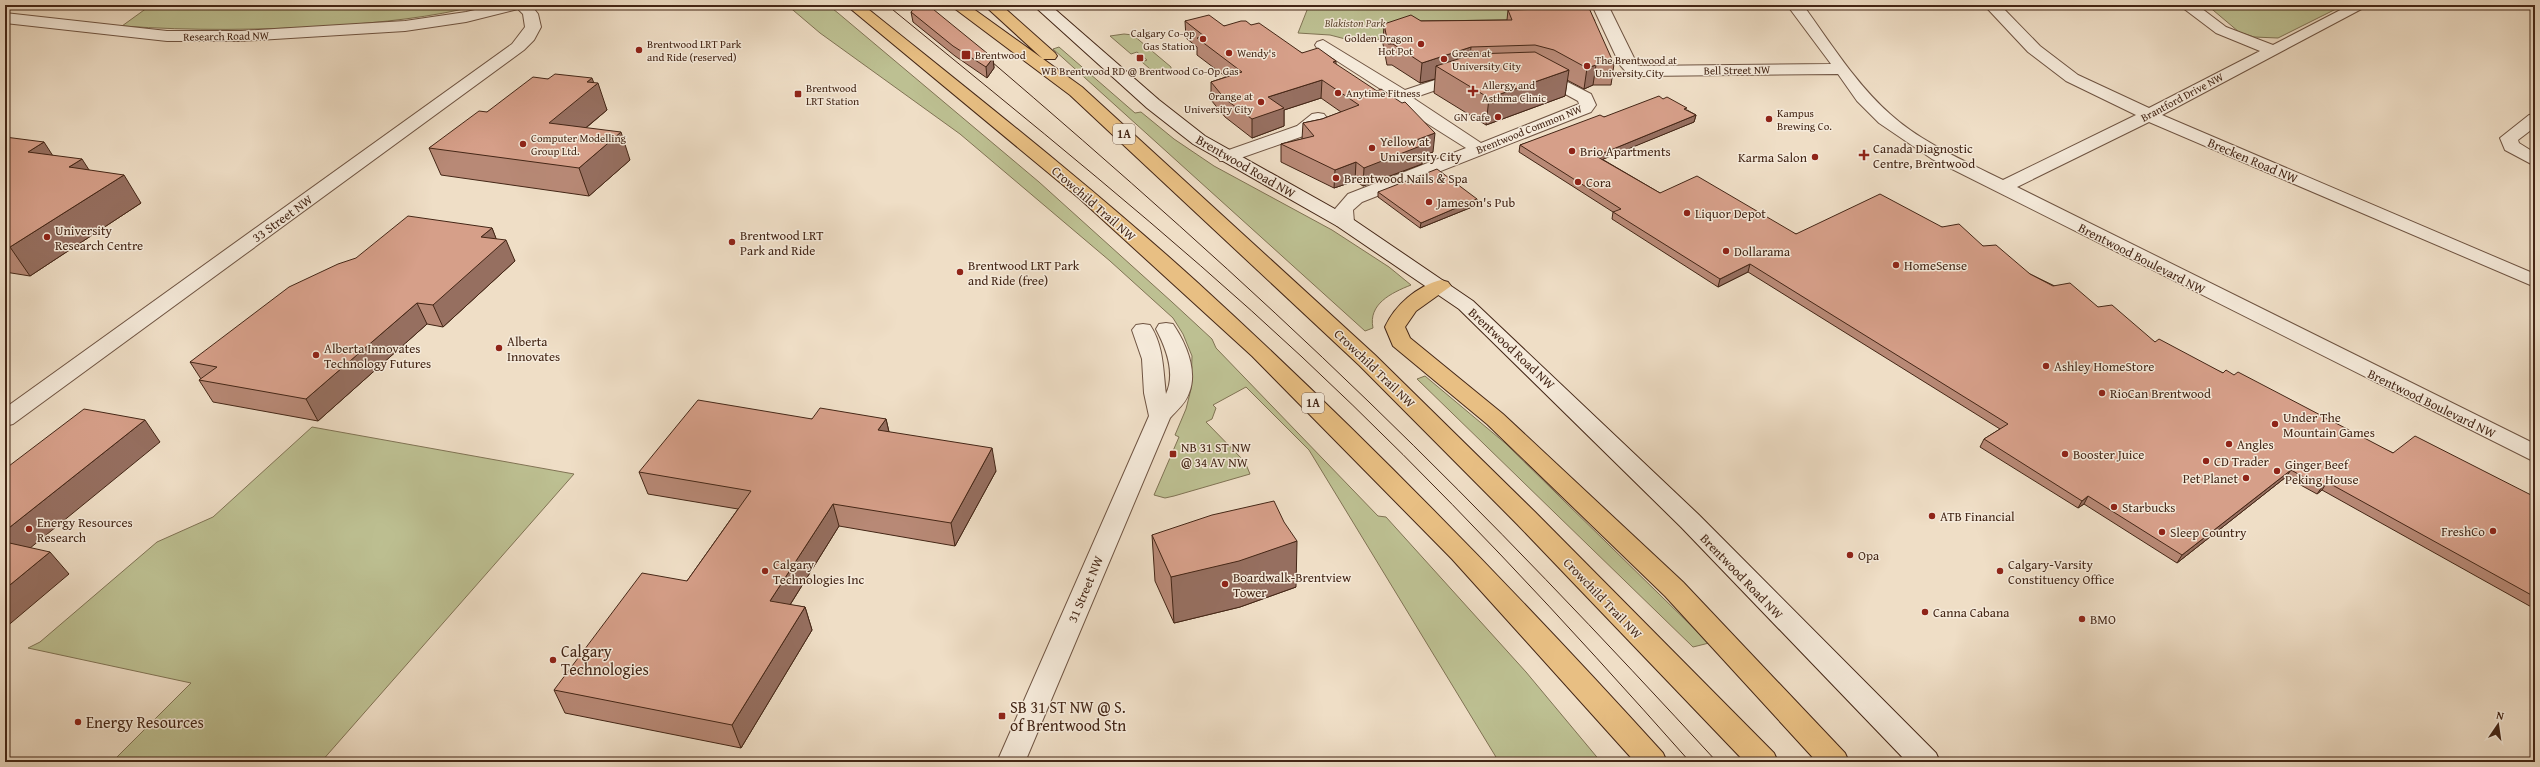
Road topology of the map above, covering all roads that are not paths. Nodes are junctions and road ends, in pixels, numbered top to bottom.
1 (489, 5) edge
2 (516, 5) edge
3 (523, 5) edge
4 (854, 5) edge
5 (958, 5) edge
6 (992, 5) edge
7 (1041, 5) edge
8 (1600, 5) edge
9 (1795, 5) edge
10 (1992, 5) edge
11 (2187, 5) edge
12 (2361, 5) edge
13 (5, 18) edge
14 (447, 19) junction
15 (1323, 45) dead end
16 (2272, 50) junction
17 (1840, 69) junction
18 (1525, 72) edge
19 (1478, 73) edge
20 (1076, 91) junction
21 (1402, 96) junction
22 (2149, 115) junction
23 (1318, 118) edge
24 (2535, 119) edge
25 (1479, 149) junction
26 (1226, 157) junction
27 (2535, 161) edge
28 (2002, 188) junction
29 (1344, 222) junction
30 (2535, 281) edge
31 (1441, 286) junction
32 (1166, 329) dead end
33 (1143, 330) dead end
34 (1160, 416) junction
35 (5, 419) edge
36 (2535, 454) edge
37 (1010, 762) edge
38 (1653, 762) edge
39 (1764, 762) edge
40 (1835, 762) edge
41 (1926, 762) edge

1 - 14 street, Research Road NW
2 - 14 street, Research Road NW
3 - 35 street, 33 Street NW
4 - 38 highway, Crowchild Trail NW / 1A
5 - 20 highway, Crowchild Trail NW / 1A
6 - 20 highway
7 - 26 street, Brentwood Road NW
8 - 17 street, Bell Street NW
9 - 17 street, Brentwood Boulevard NW
10 - 22 street, Brecken Road NW
11 - 16 street
12 - 16 street, Brantford Drive NW
13 - 14 street, Research Road NW
15 - 21 street
16 - 22 street, Brantford Drive NW
17 - 28 street, Brentwood Boulevard NW
18 - 25 street, Brentwood Common NW
19 - 21 street
20 - 39 highway, Crowchild Trail NW / 1A
21 - 25 street
22 - 28 street, Brantford Drive NW
22 - 30 street, Brecken Road NW
23 - 26 street
24 - 27 street
25 - 29 street, Brentwood Common NW
26 - 29 street, Brentwood Road NW
28 - 36 street, Brentwood Boulevard NW
29 - 31 street, Brentwood Road NW
31 - 40 highway
31 - 41 street, Brentwood Road NW
32 - 34 street, 31 Street NW
33 - 34 street
34 - 37 street, 31 Street NW

